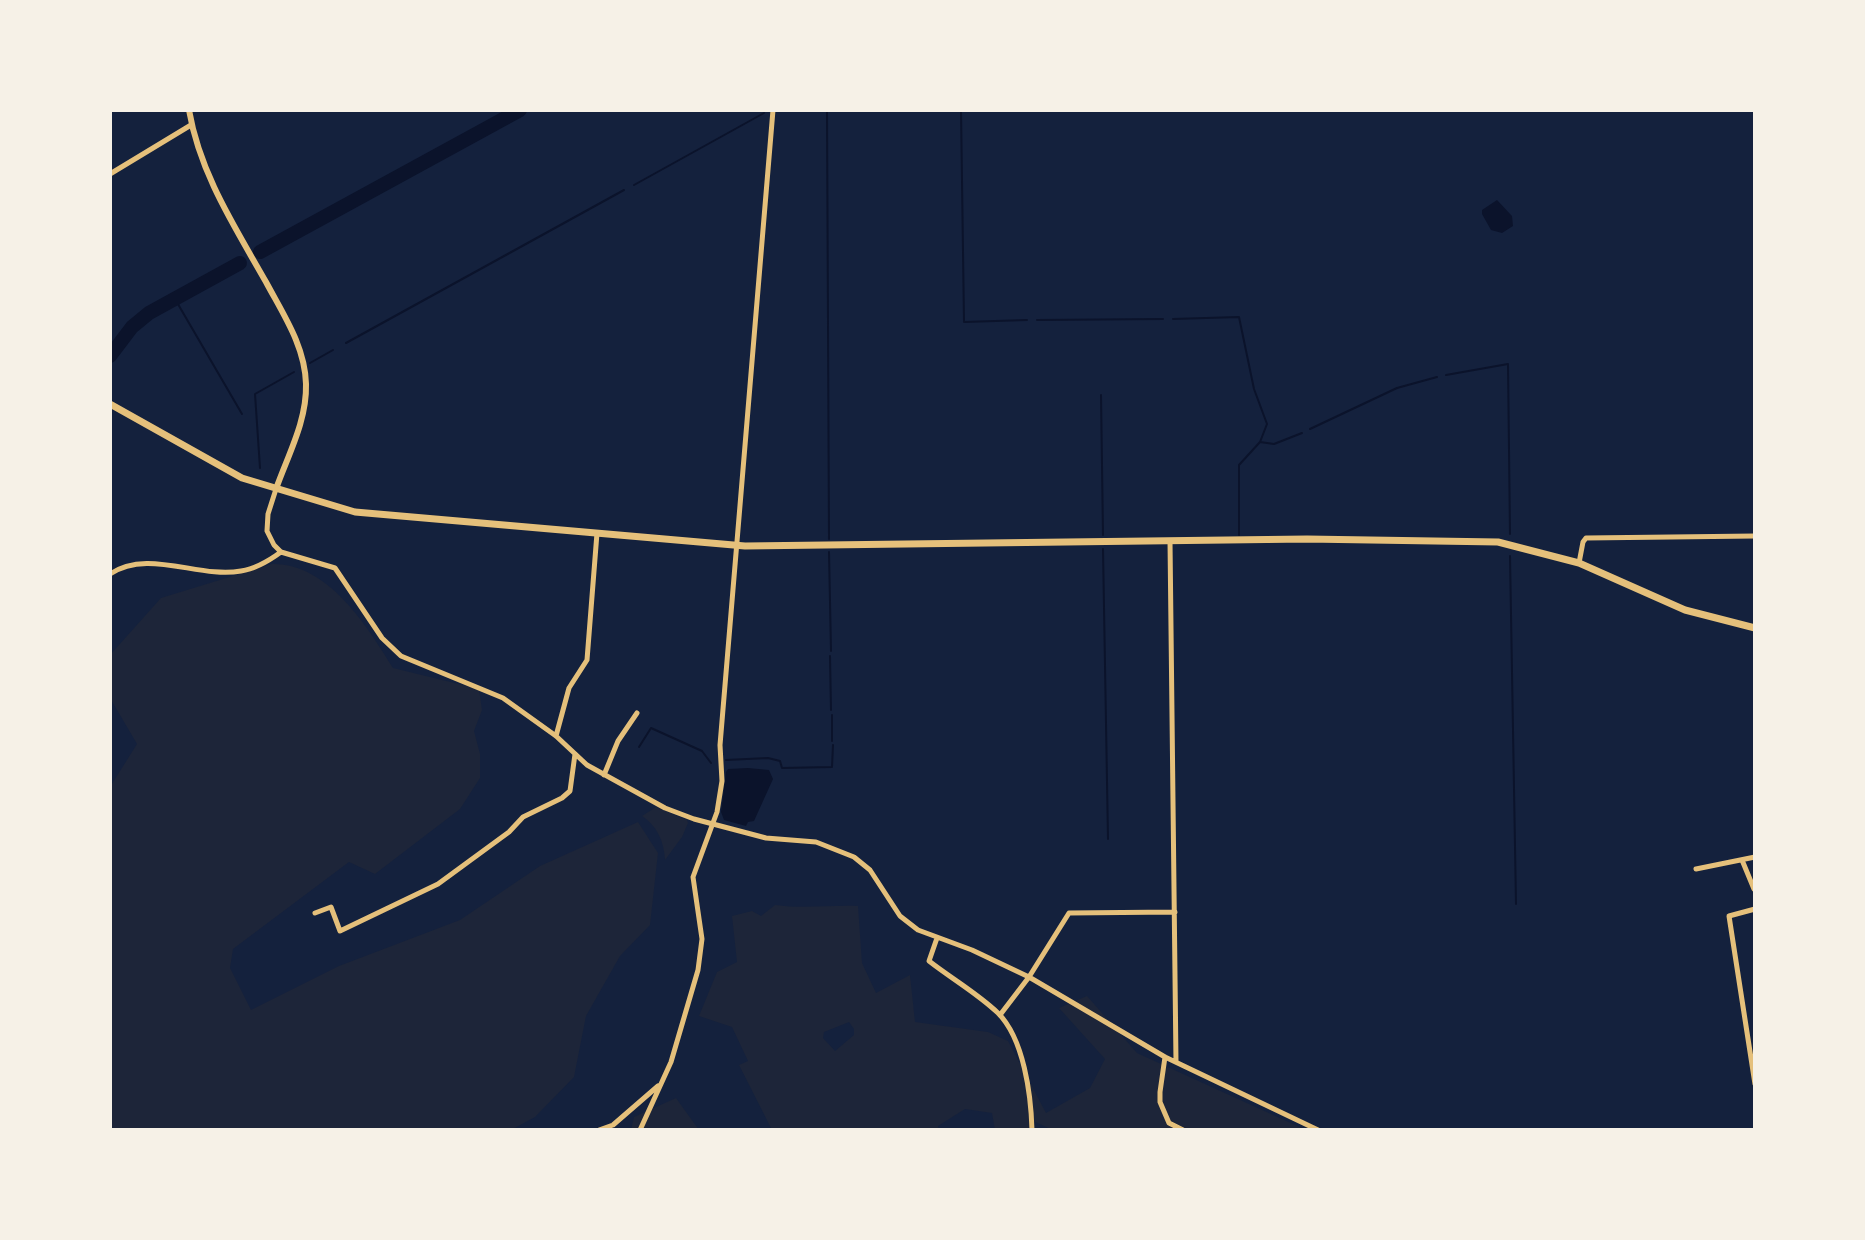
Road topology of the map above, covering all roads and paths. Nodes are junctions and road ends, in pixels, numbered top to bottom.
1 (189, 110) edge
2 (773, 110) edge
3 (191, 125) junction
4 (110, 174) edge
5 (110, 404) edge
6 (276, 489) junction
7 (597, 533) junction
8 (1755, 536) edge
9 (1170, 541) junction
10 (735, 545) junction
11 (281, 552) junction
12 (1579, 563) junction
13 (110, 574) edge
14 (1755, 628) edge
15 (637, 713) dead end
16 (556, 736) junction
17 (575, 754) junction
18 (604, 775) junction
19 (713, 823) junction
20 (1755, 857) edge
21 (1742, 860) junction
22 (1696, 869) dead end
23 (1754, 889) edge
24 (1755, 909) edge
25 (1175, 912) junction
26 (315, 913) dead end
27 (937, 938) junction
28 (1029, 977) junction
29 (1000, 1015) junction
30 (1165, 1057) junction
31 (1176, 1062) junction
32 (1755, 1084) edge
33 (659, 1086) junction
34 (599, 1130) edge
35 (640, 1130) edge
36 (1032, 1130) edge
37 (1183, 1130) edge
38 (1318, 1130) edge

1 - 3 street
2 - 10 street
3 - 4 street
3 - 6 street
5 - 6 main road
6 - 7 main road
6 - 11 street
7 - 10 main road
7 - 16 street
8 - 12 street
9 - 10 main road
9 - 12 main road
9 - 25 street
10 - 19 street
11 - 13 street
11 - 16 street
12 - 14 main road
15 - 18 street
16 - 17 street
17 - 18 street
17 - 26 street
18 - 19 street
19 - 27 street
19 - 33 street
20 - 21 street
21 - 22 street
21 - 23 street
24 - 32 street
25 - 28 street
25 - 31 street
27 - 28 street
27 - 29 street
28 - 29 street
28 - 30 street
29 - 36 street
30 - 31 street
30 - 37 street
31 - 38 street
33 - 34 street
33 - 35 street

